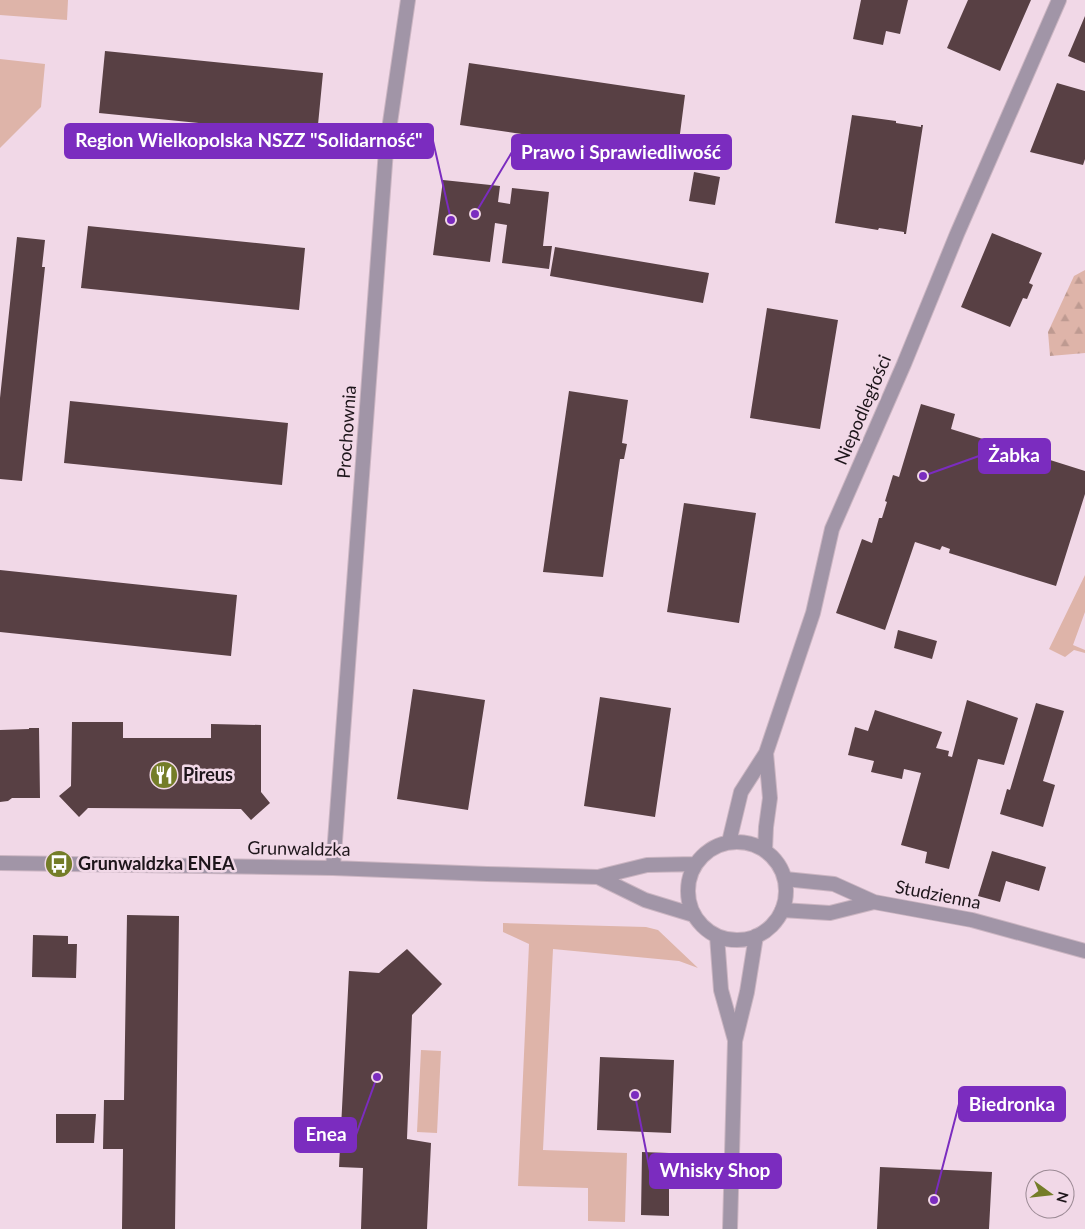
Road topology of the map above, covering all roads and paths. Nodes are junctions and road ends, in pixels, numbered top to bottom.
1 (408, 0) edge
2 (1059, 0) edge
3 (766, 753) junction
4 (729, 842) junction
5 (765, 850) junction
6 (0, 863) edge
7 (696, 864) junction
8 (334, 868) junction
9 (598, 877) junction
10 (785, 879) junction
11 (874, 902) junction
12 (782, 910) junction
13 (694, 915) junction
14 (716, 936) junction
15 (756, 936) junction
16 (1085, 951) edge
17 (735, 1041) junction
18 (730, 1229) edge

1 - 8 street, Prochownia
2 - 3 street, Niepodległości
3 - 4 street
3 - 5 street, Niepodległości
4 - 5 street
4 - 7 street
5 - 10 street
6 - 8 street, Grunwaldzka
7 - 9 street, Grunwaldzka
7 - 13 street
8 - 9 street, Grunwaldzka
9 - 13 street, Grunwaldzka
10 - 11 street
10 - 12 street
11 - 12 street, Studzienna
11 - 16 street, Studzienna
12 - 15 street
13 - 14 street
14 - 15 street
14 - 17 street
15 - 17 street
17 - 18 street

